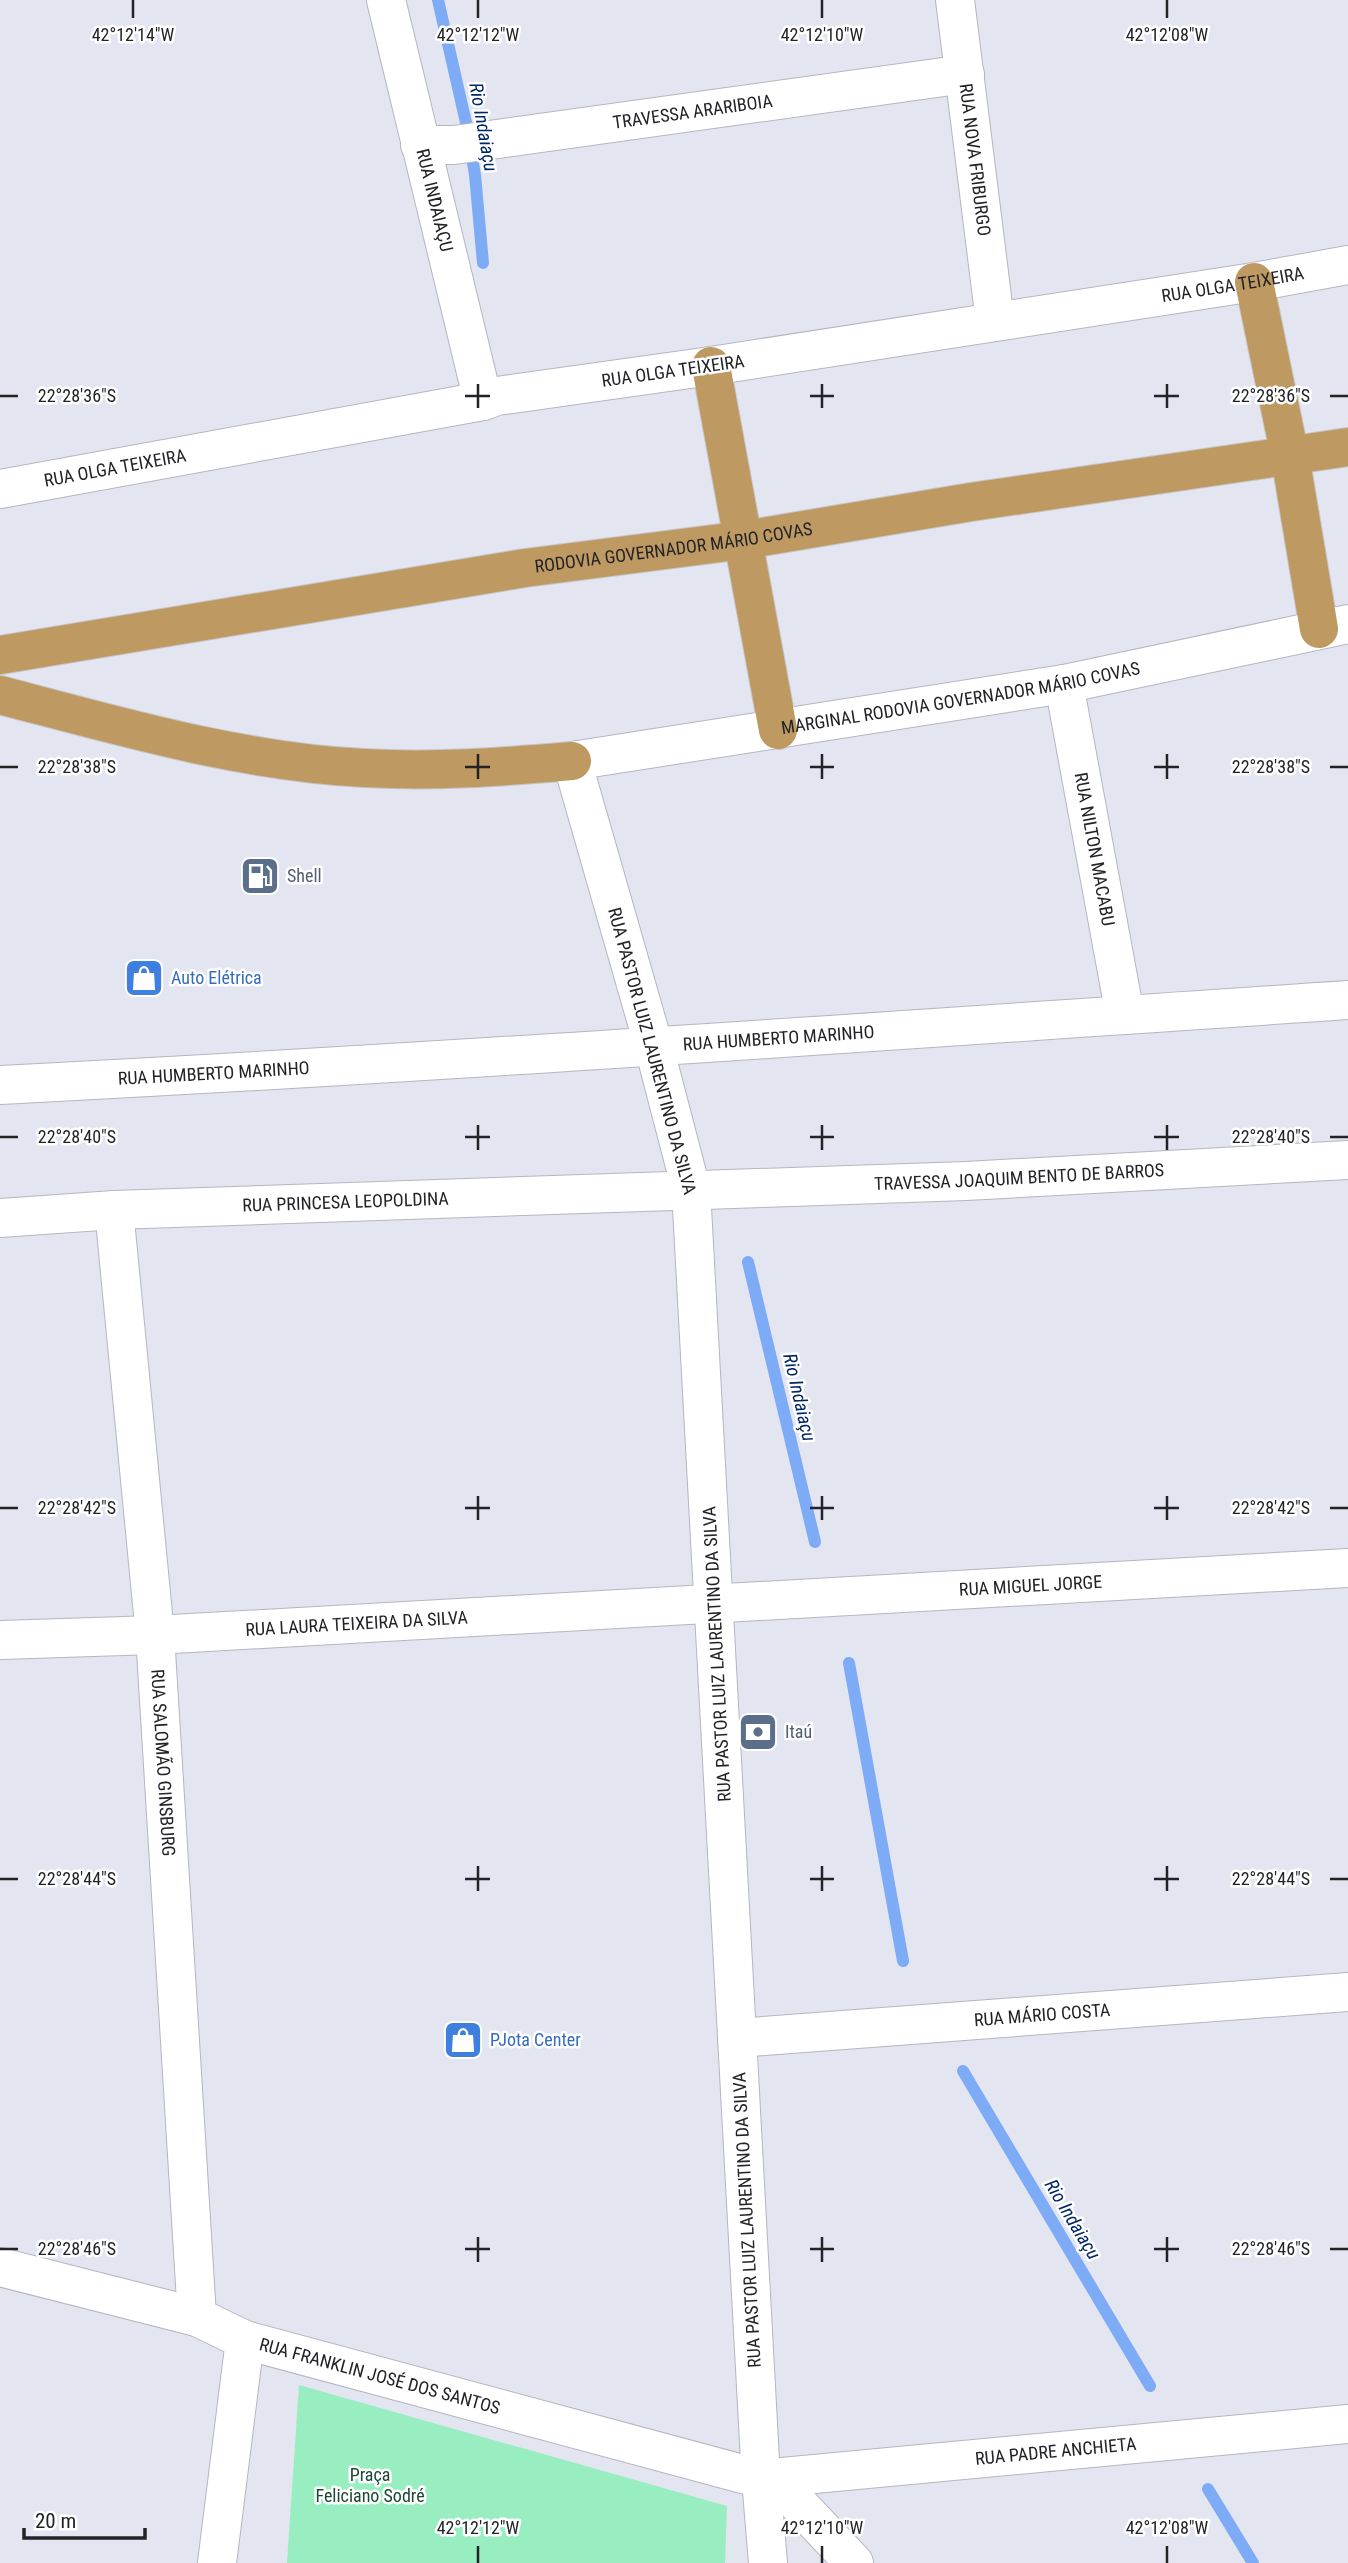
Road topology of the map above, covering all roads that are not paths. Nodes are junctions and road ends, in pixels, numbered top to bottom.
1 (386, 0) edge
2 (955, 0) edge
3 (965, 75) junction
4 (455, 143) junction
5 (1348, 265) edge
6 (1254, 282) junction
7 (995, 321) junction
8 (711, 366) junction
9 (484, 401) junction
10 (1348, 447) edge
11 (1290, 456) junction
12 (0, 489) edge
13 (744, 540) junction
14 (1334, 627) edge
15 (0, 655) edge
16 (1064, 684) junction
17 (0, 695) edge
18 (778, 730) junction
19 (572, 761) junction
20 (1348, 1000) edge
21 (1125, 1015) junction
22 (654, 1047) junction
23 (0, 1085) edge
24 (1348, 1160) edge
25 (691, 1189) junction
26 (114, 1210) junction
27 (0, 1218) edge
28 (1348, 1568) edge
29 (714, 1602) junction
30 (155, 1635) junction
31 (0, 1640) edge
32 (1348, 1992) edge
33 (737, 2038) junction
34 (0, 2267) edge
35 (197, 2317) junction
36 (245, 2340) junction
37 (1348, 2424) edge
38 (767, 2478) junction
39 (217, 2563) edge
40 (768, 2563) edge
41 (854, 2563) edge

1 - 4 street, RUA INDAIAÇU
2 - 3 street, RUA NOVA FRIBURGO
3 - 4 street, TRAVESSA ARARIBOIA
3 - 7 street, RUA NOVA FRIBURGO
4 - 9 street, RUA INDAIAÇU
5 - 6 street, RUA OLGA TEIXEIRA
6 - 7 street, RUA OLGA TEIXEIRA
6 - 11 highway
7 - 8 street, RUA OLGA TEIXEIRA
8 - 9 street, RUA OLGA TEIXEIRA
8 - 13 highway
9 - 12 street, RUA OLGA TEIXEIRA
10 - 11 highway, RODOVIA GOVERNADOR MÁRIO COVAS
11 - 13 highway, RODOVIA GOVERNADOR MÁRIO COVAS
11 - 14 highway
13 - 15 highway, RODOVIA GOVERNADOR MÁRIO COVAS
13 - 18 highway
14 - 16 street, MARGINAL RODOVIA GOVERNADOR MÁRIO COVAS
16 - 18 street, MARGINAL RODOVIA GOVERNADOR MÁRIO COVAS
16 - 21 street, RUA NILTON MACABU
17 - 19 highway
18 - 19 street, MARGINAL RODOVIA GOVERNADOR MÁRIO COVAS
19 - 22 street, RUA PASTOR LUIZ LAURENTINO DA SILVA
20 - 21 street, RUA HUMBERTO MARINHO
21 - 22 street, RUA HUMBERTO MARINHO
22 - 23 street, RUA HUMBERTO MARINHO
22 - 25 street, RUA PASTOR LUIZ LAURENTINO DA SILVA
24 - 25 street, TRAVESSA JOAQUIM BENTO DE BARROS
25 - 26 street, RUA PRINCESA LEOPOLDINA
25 - 29 street, RUA PASTOR LUIZ LAURENTINO DA SILVA
26 - 27 street, RUA PRINCESA LEOPOLDINA
26 - 30 street, RUA SALOMÃO GINSBURG
28 - 29 street, RUA MIGUEL JORGE
29 - 30 street, RUA LAURA TEIXEIRA DA SILVA
29 - 33 street, RUA PASTOR LUIZ LAURENTINO DA SILVA
30 - 31 street, RUA LAURA TEIXEIRA DA SILVA
30 - 35 street, RUA SALOMÃO GINSBURG
32 - 33 street, RUA MÁRIO COSTA
33 - 38 street, RUA PASTOR LUIZ LAURENTINO DA SILVA
34 - 35 street, RUA FRANKLIN JOSÉ DOS SANTOS
35 - 36 street, RUA FRANKLIN JOSÉ DOS SANTOS
36 - 38 street, RUA FRANKLIN JOSÉ DOS SANTOS
36 - 39 street
37 - 38 street, RUA PADRE ANCHIETA
38 - 40 street, RUA PASTOR LUIZ LAURENTINO DA SILVA
38 - 41 street

